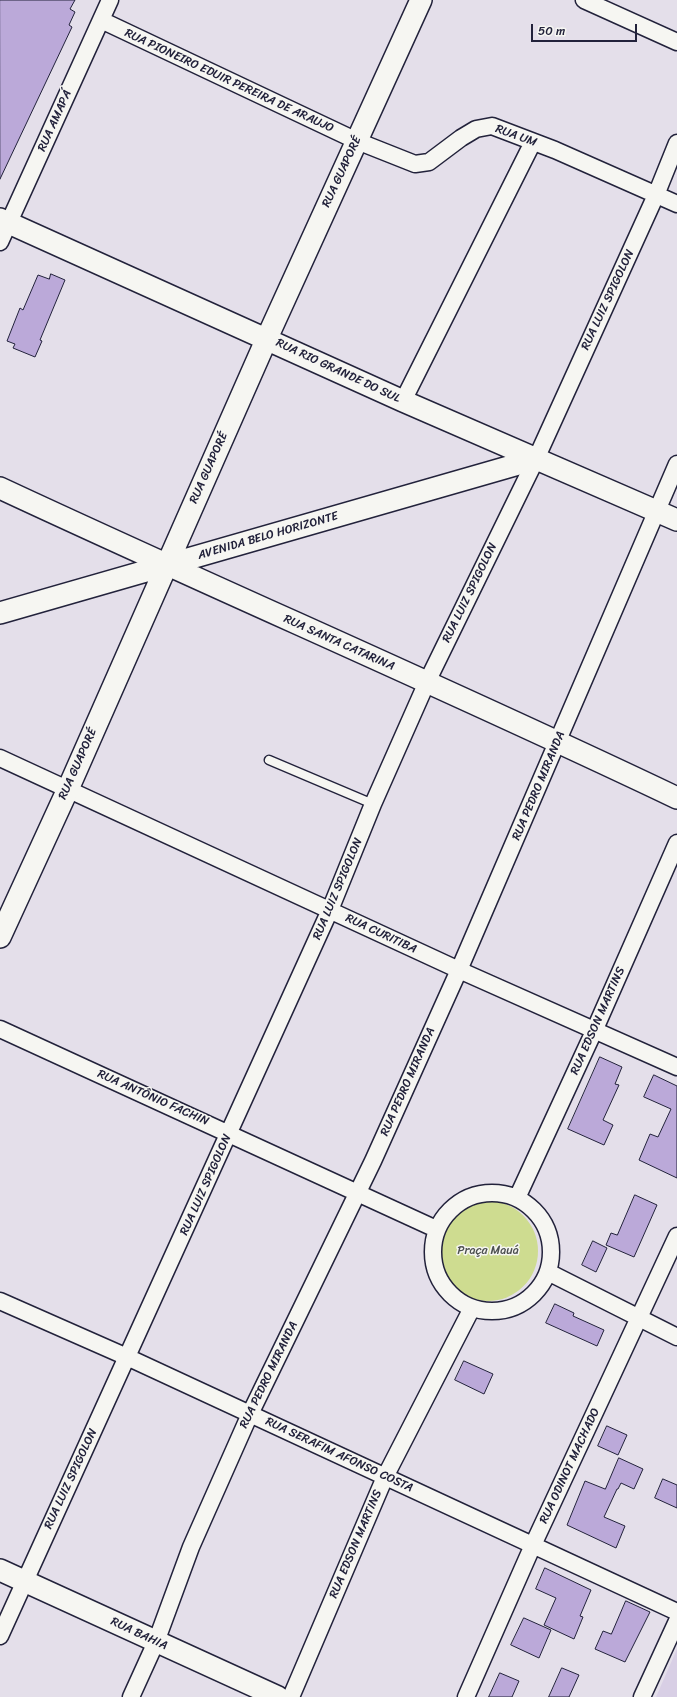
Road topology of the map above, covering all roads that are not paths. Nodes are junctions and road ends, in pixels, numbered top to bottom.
1 (110, 0) edge
2 (421, 0) edge
3 (584, 0) edge
4 (101, 20) junction
5 (677, 42) edge
6 (357, 141) junction
7 (533, 142) junction
8 (677, 143) edge
9 (656, 195) junction
10 (677, 204) edge
11 (4, 221) edge
12 (0, 242) edge
13 (267, 338) junction
14 (403, 401) junction
15 (536, 459) junction
16 (677, 464) edge
17 (0, 488) edge
18 (657, 510) junction
19 (677, 520) edge
20 (166, 565) junction
21 (0, 613) edge
22 (427, 682) junction
23 (558, 741) junction
24 (0, 758) edge
25 (269, 760) dead end
26 (68, 789) junction
27 (677, 798) edge
28 (374, 804) junction
29 (677, 843) edge
30 (330, 910) junction
31 (0, 937) edge
32 (459, 970) junction
33 (0, 1029) edge
34 (595, 1029) junction
35 (677, 1067) edge
36 (229, 1133) junction
37 (358, 1194) junction
38 (517, 1198) junction
39 (436, 1229) junction
40 (677, 1236) edge
41 (548, 1272) junction
42 (0, 1301) edge
43 (472, 1308) junction
44 (640, 1319) junction
45 (677, 1337) edge
46 (127, 1357) junction
47 (250, 1414) junction
48 (385, 1477) junction
49 (533, 1545) junction
50 (0, 1570) edge
51 (25, 1581) junction
52 (677, 1612) edge
53 (677, 1621) edge
54 (0, 1636) edge
55 (156, 1642) junction
56 (131, 1697) edge
57 (278, 1697) edge
58 (291, 1697) edge
59 (466, 1697) edge
60 (642, 1697) edge

1 - 4 street, RUA AMAPÁ
2 - 6 street, RUA GUAPORÉ
3 - 5 street
4 - 6 street, RUA PIONEIRO EDUIR PEREIRA DE ARAUJO
4 - 11 street, RUA AMAPÁ
6 - 7 street, RUA UM
6 - 13 street, RUA GUAPORÉ
7 - 9 street, RUA UM
7 - 14 street
8 - 9 street, RUA LUIZ SPIGOLON
9 - 10 street, RUA UM
9 - 15 street, RUA LUIZ SPIGOLON
11 - 12 street, RUA AMAPÁ
11 - 13 street, RUA RIO GRANDE DO SUL
13 - 14 street, RUA RIO GRANDE DO SUL
13 - 20 street, RUA GUAPORÉ
14 - 15 street, RUA RIO GRANDE DO SUL
15 - 18 street, RUA RIO GRANDE DO SUL
15 - 20 street, AVENIDA BELO HORIZONTE
15 - 22 street, RUA LUIZ SPIGOLON
16 - 18 street, RUA PEDRO MIRANDA
17 - 20 street, RUA SANTA CATARINA
18 - 19 street, RUA RIO GRANDE DO SUL
18 - 23 street, RUA PEDRO MIRANDA
20 - 21 street, AVENIDA BELO HORIZONTE
20 - 22 street, RUA SANTA CATARINA
20 - 26 street, RUA GUAPORÉ
22 - 23 street, RUA SANTA CATARINA
22 - 28 street, RUA LUIZ SPIGOLON
23 - 27 street, RUA SANTA CATARINA
23 - 32 street, RUA PEDRO MIRANDA
24 - 26 street, RUA CURITIBA
25 - 28 lane
26 - 30 street, RUA CURITIBA
26 - 31 street, RUA GUAPORÉ
28 - 30 street, RUA LUIZ SPIGOLON
29 - 34 street, RUA EDSON MARTINS
30 - 32 street, RUA CURITIBA
30 - 36 street, RUA LUIZ SPIGOLON
32 - 34 street, RUA CURITIBA
32 - 37 street, RUA PEDRO MIRANDA
33 - 36 street, RUA ANTÔNIO FACHIN
34 - 35 street, RUA CURITIBA
34 - 38 street, RUA EDSON MARTINS
36 - 37 street, RUA ANTÔNIO FACHIN
36 - 46 street, RUA LUIZ SPIGOLON
37 - 39 street, RUA ANTÔNIO FACHIN
37 - 47 street, RUA PEDRO MIRANDA
38 - 39 street
38 - 41 street
39 - 43 street
40 - 44 street, RUA ODINOT MACHADO
41 - 43 street
41 - 44 street
42 - 46 street, RUA SERAFIM AFONSO COSTA
43 - 48 street, RUA EDSON MARTINS
44 - 45 street
44 - 49 street, RUA ODINOT MACHADO
46 - 47 street, RUA SERAFIM AFONSO COSTA
46 - 51 street, RUA LUIZ SPIGOLON
47 - 48 street, RUA SERAFIM AFONSO COSTA
47 - 55 street, RUA PEDRO MIRANDA
48 - 49 street, RUA SERAFIM AFONSO COSTA
48 - 58 street, RUA EDSON MARTINS
49 - 52 street, RUA SERAFIM AFONSO COSTA
49 - 59 street, RUA ODINOT MACHADO
50 - 51 street, RUA BAHIA
51 - 54 street, RUA LUIZ SPIGOLON
51 - 55 street, RUA BAHIA
53 - 60 street
55 - 56 street, RUA PEDRO MIRANDA
55 - 57 street, RUA BAHIA

